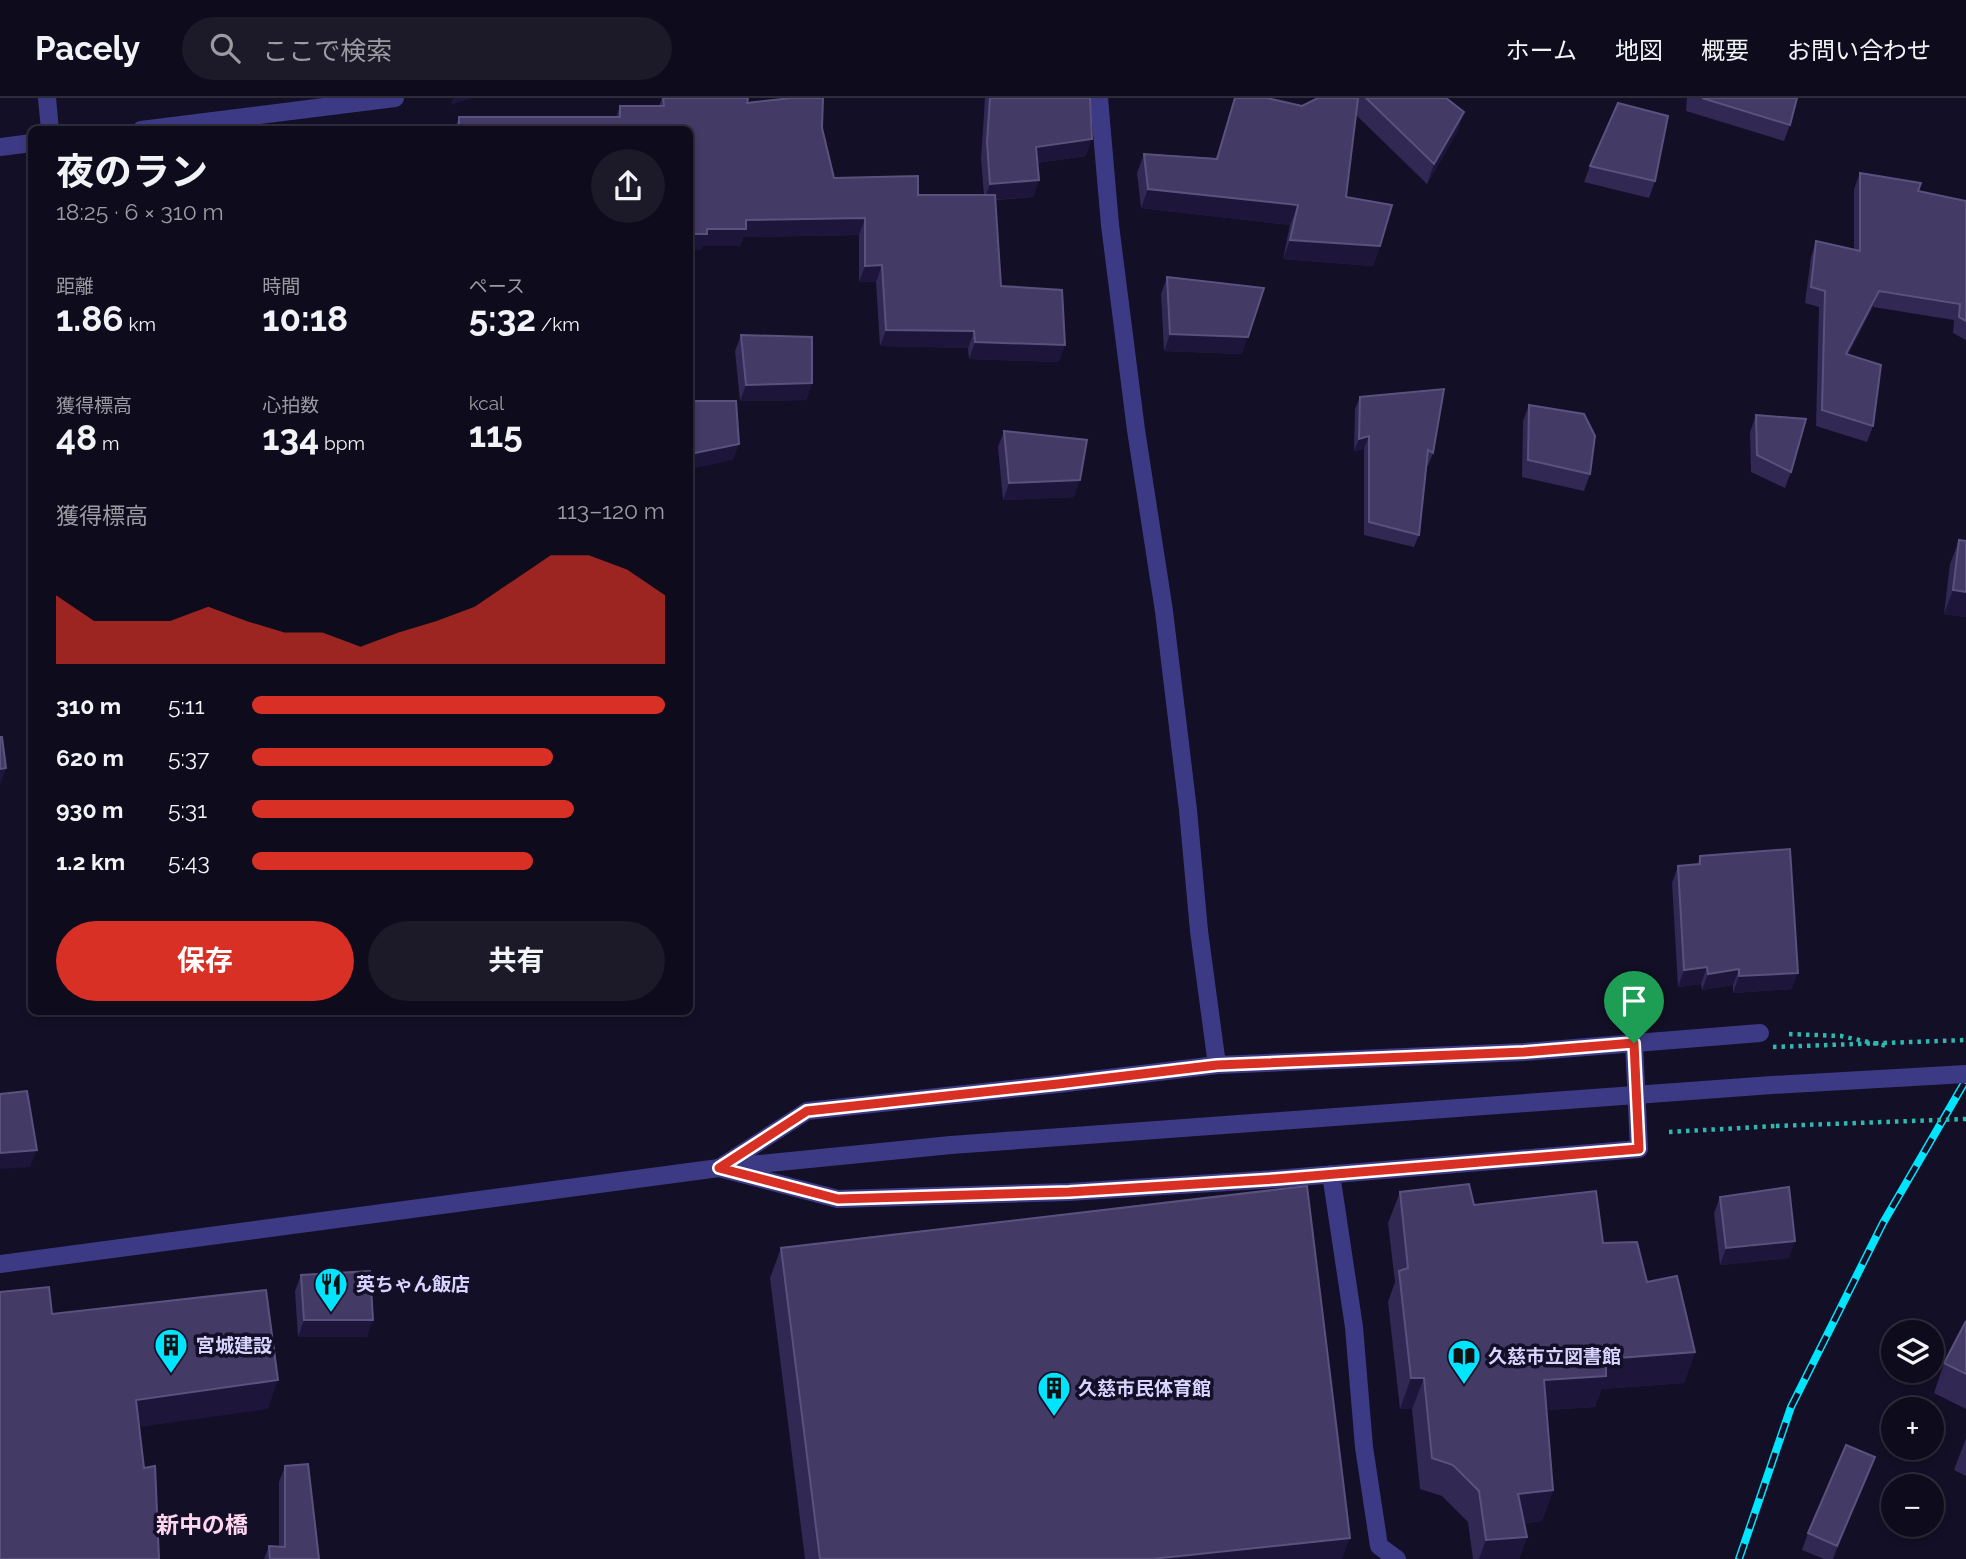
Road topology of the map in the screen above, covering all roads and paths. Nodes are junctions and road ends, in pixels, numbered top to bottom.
1 (47, 98) edge
2 (395, 98) edge
3 (1098, 98) edge
4 (292, 104) edge
5 (50, 126) edge
6 (164, 126) edge
7 (28, 144) edge
8 (0, 147) edge
9 (1760, 1032) joint
10 (1966, 1040) edge
11 (1634, 1043) junction
12 (1773, 1047) dead end
13 (1906, 1049) dead end
14 (1217, 1065) junction
15 (1966, 1074) edge
16 (1966, 1119) edge
17 (1668, 1132) dead end
18 (719, 1168) junction
19 (1331, 1174) junction
20 (0, 1264) edge
21 (1397, 1559) edge

1 - 5 street
2 - 4 street
3 - 14 street
4 - 6 street
7 - 8 street
9 - 11 street
9 - 13 path
10 - 12 path, bridge
11 - 14 street
11 - 19 street
14 - 18 street
15 - 18 street, bridge
16 - 17 path, bridge
18 - 19 street
18 - 20 street
19 - 21 street

